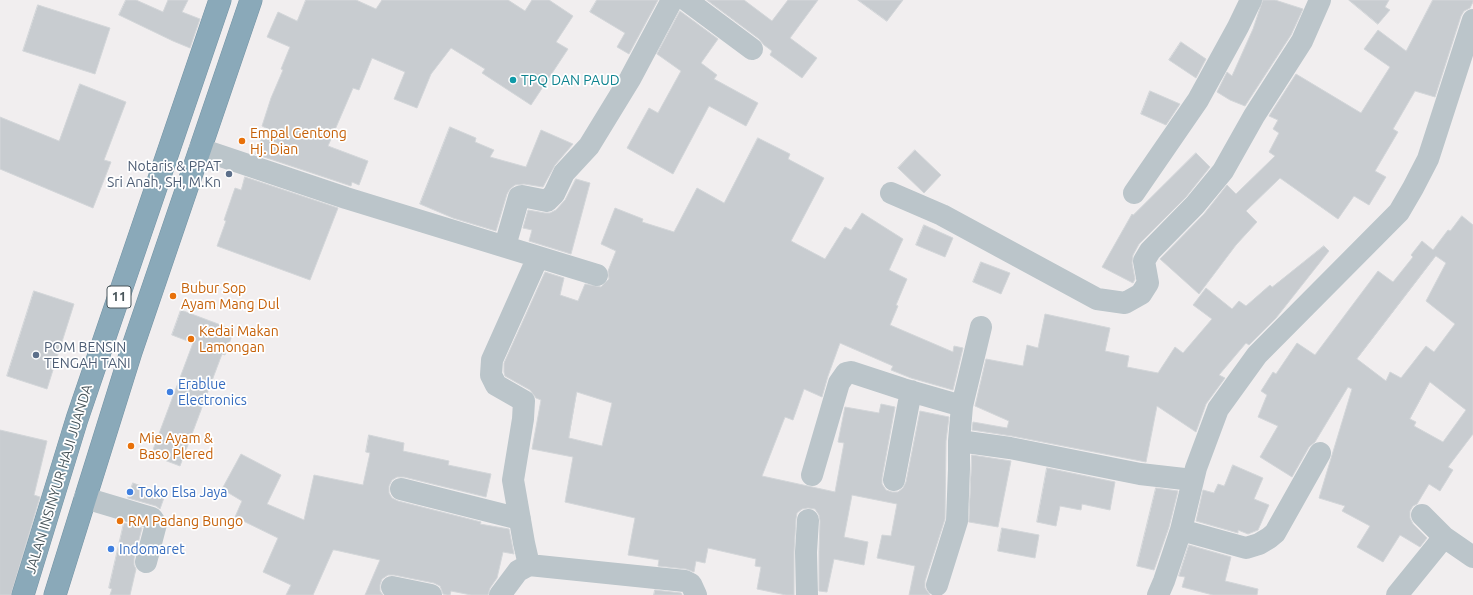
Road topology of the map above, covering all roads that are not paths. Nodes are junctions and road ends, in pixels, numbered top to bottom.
1 (220, 0) edge
2 (251, 0) edge
3 (672, 0) edge
4 (686, 0) edge
5 (1251, 0) edge
6 (1320, 0) edge
7 (1473, 20) edge
8 (752, 49) dead end
9 (200, 149) junction
10 (1134, 193) dead end
11 (891, 194) dead end
12 (504, 246) junction
13 (538, 257) junction
14 (597, 275) dead end
15 (981, 327) dead end
16 (102, 345) junction
17 (131, 352) junction
18 (911, 391) junction
19 (962, 406) junction
20 (77, 419) junction
21 (107, 428) junction
22 (959, 441) junction
23 (1320, 453) dead end
24 (812, 475) dead end
25 (894, 480) dead end
26 (1193, 480) junction
27 (401, 489) dead end
28 (85, 498) junction
29 (1422, 515) dead end
30 (520, 519) junction
31 (808, 520) dead end
32 (1182, 530) junction
33 (1444, 538) junction
34 (1473, 557) edge
35 (146, 562) dead end
36 (529, 565) junction
37 (937, 585) dead end
38 (392, 586) dead end
39 (23, 595) edge
40 (55, 595) edge
41 (432, 595) edge
42 (500, 595) edge
43 (696, 595) edge
44 (807, 595) edge
45 (1158, 595) edge
46 (1397, 595) edge

1 - 16 highway, JALAN INSINYUR HAJI JUANDA / 11
2 - 9 highway, 11
3 - 12 street
4 - 8 street
5 - 10 street
6 - 11 street
7 - 26 street
9 - 12 street
9 - 17 highway, 11
12 - 13 street
13 - 14 street
13 - 30 street
15 - 19 street
16 - 17 highway
16 - 20 highway, JALAN INSINYUR HAJI JUANDA / 11
17 - 21 highway, 11
18 - 19 street
18 - 24 street
18 - 25 street
19 - 22 street
20 - 21 highway
20 - 39 highway, JALAN INSINYUR HAJI JUANDA / 11
21 - 28 highway, 11
22 - 26 street
22 - 37 street
23 - 32 street
26 - 32 street
27 - 30 street
28 - 35 street
28 - 40 highway, 11
29 - 33 street
30 - 36 street
31 - 44 street
32 - 45 street
33 - 34 street
33 - 46 street
36 - 42 street
36 - 43 street
38 - 41 street

